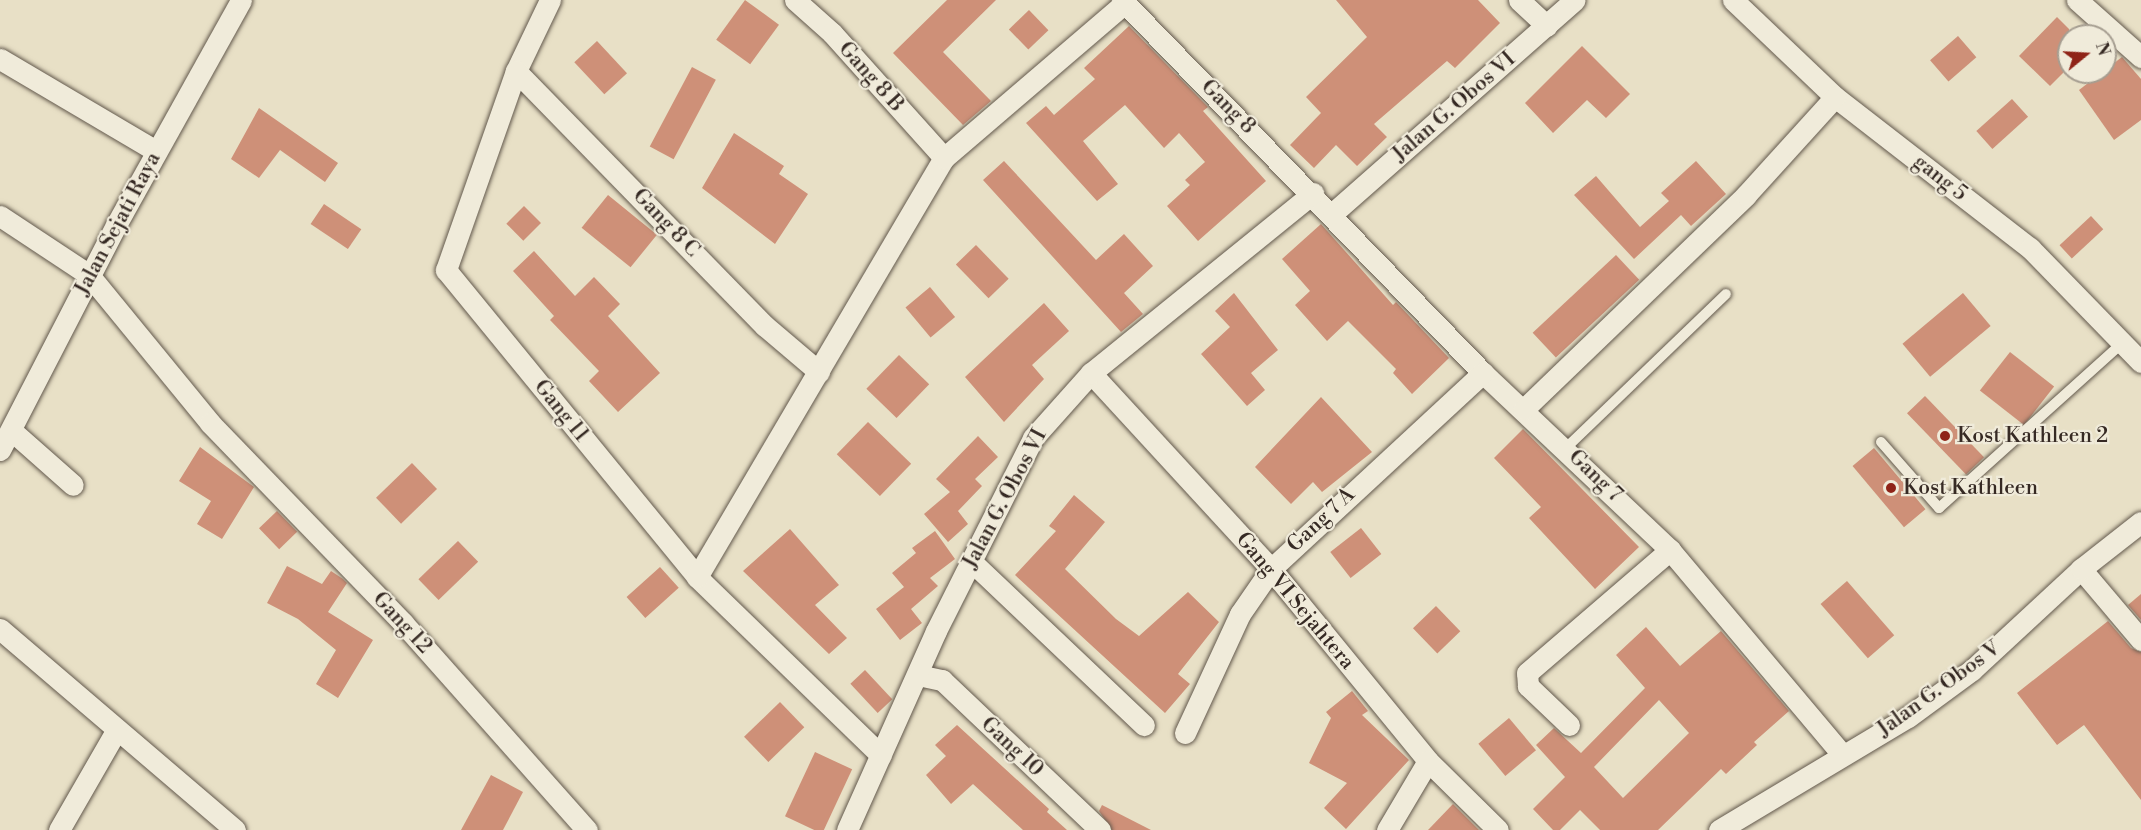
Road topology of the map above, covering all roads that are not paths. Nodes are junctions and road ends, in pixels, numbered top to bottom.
1 (241, 0) edge
2 (550, 0) edge
3 (795, 0) edge
4 (1519, 0) edge
5 (1575, 0) edge
6 (1732, 0) edge
7 (2077, 0) edge
8 (1124, 1) edge
9 (1547, 26) junction
10 (2141, 57) edge
11 (0, 59) edge
12 (516, 71) junction
13 (1835, 97) junction
14 (156, 151) junction
15 (944, 158) junction
16 (1313, 193) junction
17 (1333, 213) junction
18 (0, 216) edge
19 (89, 275) junction
20 (1726, 294) dead end
21 (2120, 345) junction
22 (2141, 362) edge
23 (819, 372) junction
24 (1091, 373) junction
25 (1483, 373) junction
26 (1524, 409) junction
27 (12, 431) junction
28 (1881, 442) dead end
29 (1566, 448) junction
30 (0, 450) edge
31 (73, 486) dead end
32 (2141, 522) edge
33 (1670, 550) junction
34 (972, 562) junction
35 (1271, 569) junction
36 (2081, 569) junction
37 (697, 577) junction
38 (0, 629) edge
39 (2141, 640) edge
40 (918, 675) junction
41 (1569, 724) dead end
42 (1144, 725) dead end
43 (116, 731) junction
44 (1185, 733) dead end
45 (881, 754) junction
46 (1842, 754) junction
47 (1428, 761) junction
48 (585, 829) edge
49 (59, 830) edge
50 (235, 830) edge
51 (847, 830) edge
52 (1100, 830) edge
53 (1387, 830) edge
54 (1498, 830) edge
55 (1719, 830) edge

1 - 14 street, Jalan Sejati Raya
2 - 12 street, Gang 11
3 - 15 street, Gang 8 B
4 - 9 street
5 - 9 street, Jalan G. Obos VI
6 - 13 street, gang 5
7 - 10 street
8 - 15 street
8 - 16 street, Gang 8
9 - 17 street, Jalan G. Obos VI
11 - 14 street
12 - 23 street, Gang 8 C
12 - 37 street, Gang 11
13 - 21 street, gang 5
13 - 26 street
14 - 19 street, Jalan Sejati Raya
15 - 23 street
16 - 17 street, Gang 8
16 - 24 street, Jalan G. Obos VI
17 - 25 street, Gang 7
18 - 19 street, Gang 12
19 - 27 street, Jalan Sejati Raya
19 - 48 street, Gang 12
20 - 29 lane
21 - 22 street, gang 5
21 - 28 lane
23 - 37 street
24 - 34 street, Jalan G. Obos VI
24 - 35 street, Gang VI Sejahtera
25 - 26 street, Gang 7
25 - 35 street, Gang 7 A
26 - 29 street, Gang 7
27 - 30 street, Jalan Sejati Raya
27 - 31 street
29 - 33 street, Gang 7
32 - 36 street, Jalan G. Obos V
33 - 41 street
33 - 46 street, Gang 7
34 - 40 street, Jalan G. Obos VI
34 - 42 street
35 - 44 street, Gang 7 A
35 - 47 street, Gang VI Sejahtera
36 - 39 street
36 - 46 street, Jalan G. Obos V
37 - 45 street, Gang 11
38 - 43 street
40 - 45 street, Jalan G. Obos VI
40 - 52 street, Gang 10
43 - 49 street
43 - 50 street
45 - 51 street, Jalan G. Obos VI
46 - 55 street, Jalan G. Obos V
47 - 53 street
47 - 54 street, Gang VI Sejahtera

